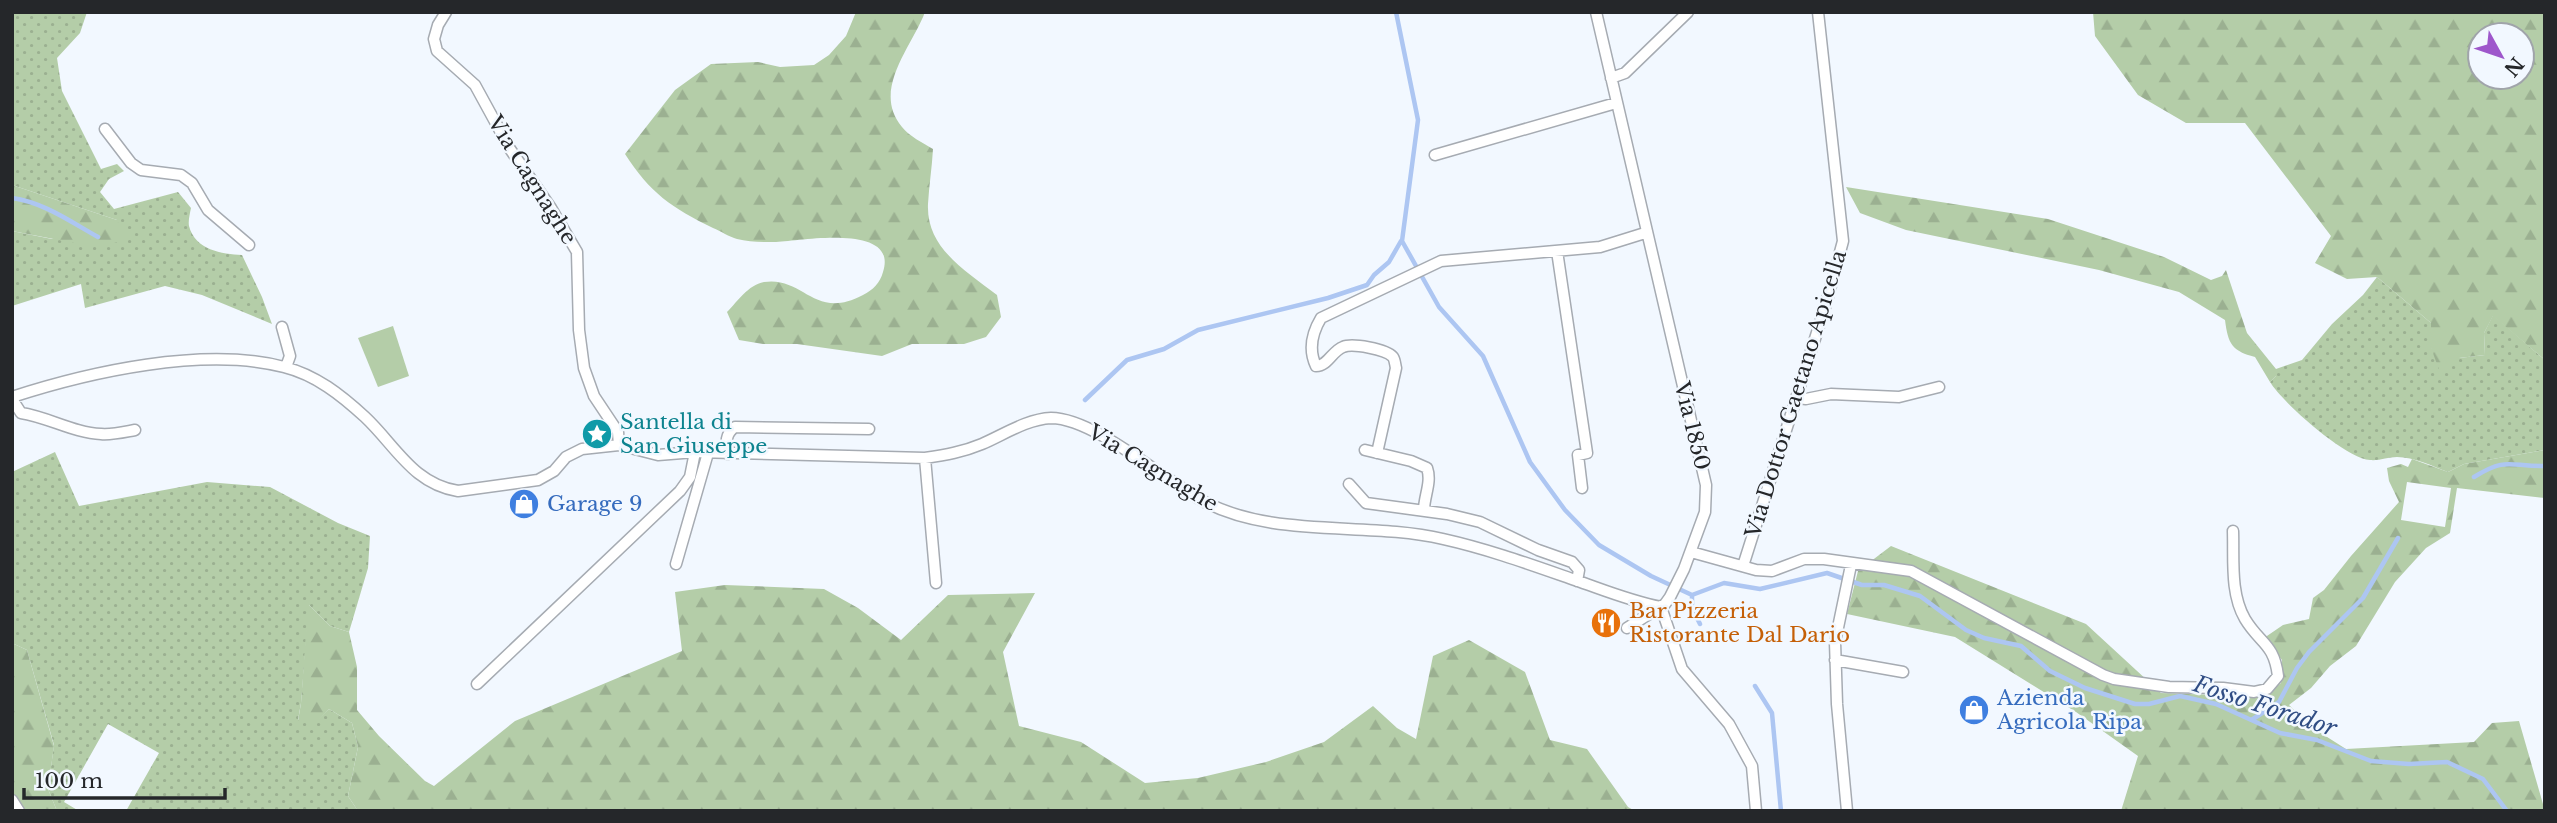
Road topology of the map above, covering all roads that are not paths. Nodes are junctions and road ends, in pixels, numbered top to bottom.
1 (446, 12) edge
2 (1595, 12) edge
3 (1688, 12) edge
4 (1818, 12) edge
5 (1611, 78) junction
6 (1616, 103) junction
7 (105, 129) dead end
8 (1434, 155) dead end
9 (1646, 233) junction
10 (249, 245) dead end
11 (1557, 251) junction
12 (282, 327) dead end
13 (286, 367) junction
14 (1939, 387) dead end
15 (12, 398) edge
16 (1797, 398) junction
17 (869, 429) dead end
18 (135, 430) dead end
19 (619, 445) junction
20 (1365, 450) dead end
21 (695, 452) junction
22 (708, 453) junction
23 (1377, 453) junction
24 (728, 454) junction
25 (925, 458) junction
26 (1349, 484) dead end
27 (1582, 488) dead end
28 (1424, 510) junction
29 (2233, 531) dead end
30 (1690, 552) junction
31 (676, 564) dead end
32 (1851, 565) junction
33 (1743, 566) junction
34 (1577, 581) junction
35 (936, 583) dead end
36 (1661, 607) junction
37 (1627, 628) dead end
38 (1835, 660) junction
39 (1903, 672) dead end
40 (477, 684) dead end
41 (12, 800) edge
42 (19, 811) edge
43 (1756, 811) edge
44 (1847, 811) edge

1 - 19 street, Via Cagnaghe
2 - 5 street, Via 1850
3 - 5 street
4 - 16 street, Via Dottor Gaetano Apicella
5 - 6 street, Via 1850
6 - 8 street
6 - 9 street, Via 1850
7 - 10 street
9 - 11 street
9 - 30 street, Via 1850
11 - 23 street
11 - 27 street
12 - 13 street
13 - 15 street, Via Cagnaghe
13 - 19 street, Via Cagnaghe
14 - 16 street
15 - 18 street
16 - 33 street, Via Dottor Gaetano Apicella
17 - 24 street
19 - 21 street, Via Cagnaghe
20 - 23 street
21 - 22 street, Via Cagnaghe
21 - 40 street
22 - 24 street, Via Cagnaghe
22 - 31 street
23 - 28 street
24 - 25 street, Via Cagnaghe
25 - 34 street, Via Cagnaghe
25 - 35 street
26 - 28 street
28 - 34 street
29 - 32 street
30 - 33 street
30 - 36 street, Via 1850
32 - 33 street
32 - 38 street
34 - 36 street, Via Cagnaghe
36 - 37 street, Via 1850
36 - 43 street
38 - 39 street
38 - 44 street
41 - 42 street

